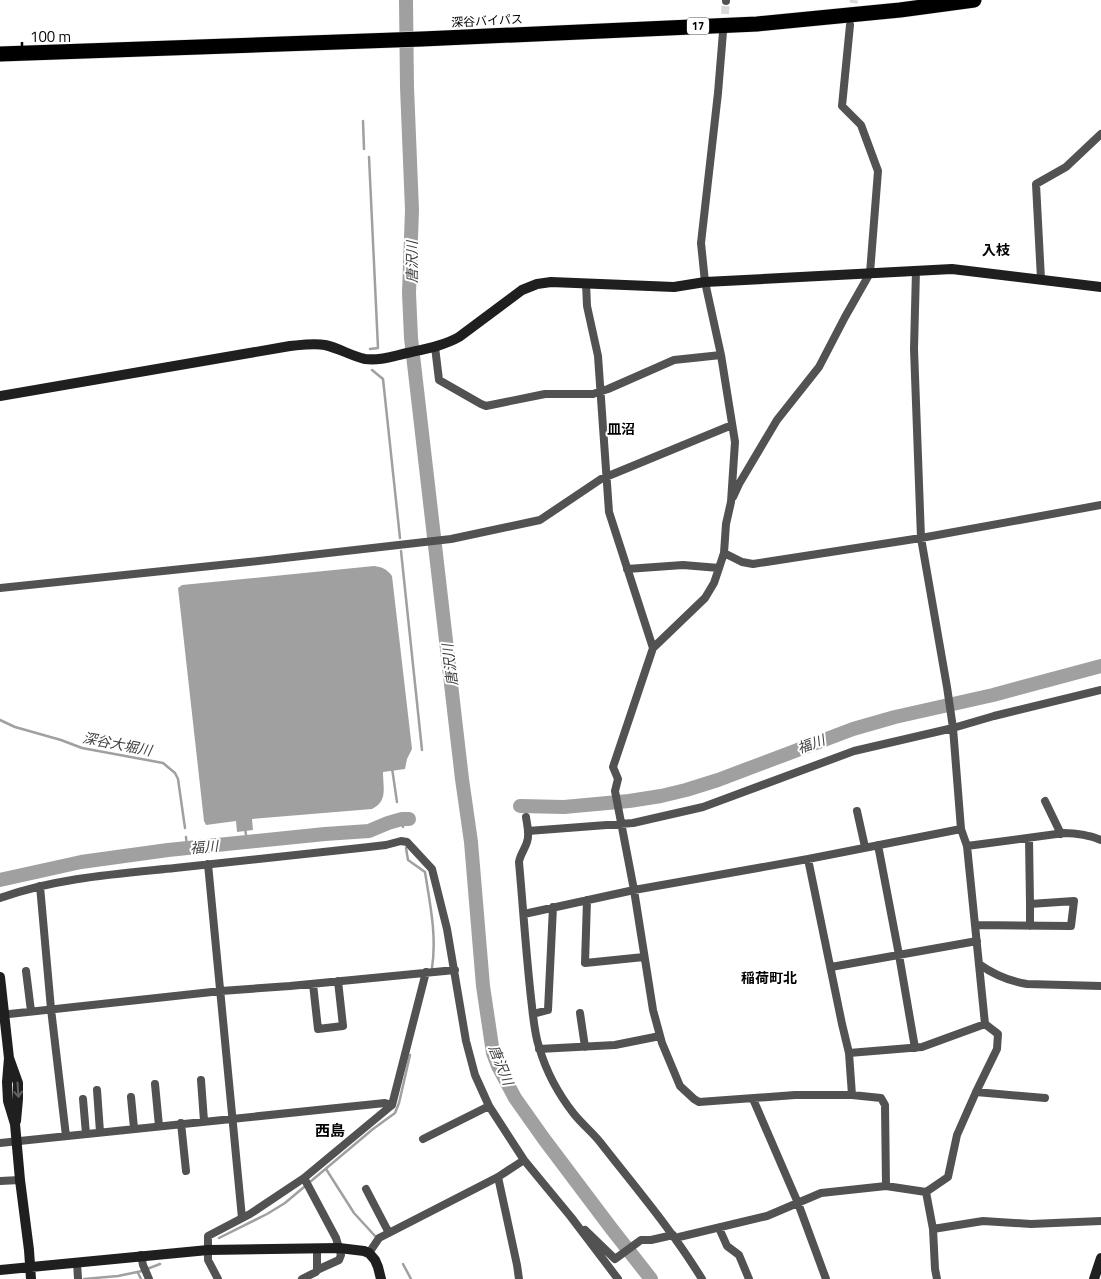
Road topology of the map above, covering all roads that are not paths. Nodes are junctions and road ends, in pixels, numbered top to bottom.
1 (974, 0) edge
2 (850, 25) tunnel mouth
3 (723, 32) tunnel mouth
4 (0, 54) edge
5 (1101, 134) edge
6 (916, 270) junction
7 (870, 273) junction
8 (1042, 280) junction
9 (705, 282) junction
10 (586, 283) junction
11 (1101, 286) edge
12 (433, 348) junction
13 (721, 355) junction
14 (600, 392) junction
15 (0, 396) edge
16 (732, 425) junction
17 (606, 477) junction
18 (731, 502) junction
19 (1101, 506) edge
20 (921, 538) junction
21 (724, 553) junction
22 (719, 568) junction
23 (627, 569) junction
24 (0, 588) edge
25 (653, 648) junction
26 (1101, 690) edge
27 (952, 725) junction
28 (1045, 801) dead end
29 (857, 811) dead end
30 (526, 817) dead end
31 (621, 821) junction
32 (961, 829) junction
33 (528, 830) junction
34 (1061, 834) junction
35 (1029, 838) junction
36 (1101, 840) edge
37 (878, 845) junction
38 (967, 846) junction
39 (865, 848) junction
40 (808, 859) junction
41 (208, 864) junction
42 (40, 886) junction
43 (634, 890) junction
44 (0, 898) edge
45 (587, 900) junction
46 (1030, 904) junction
47 (553, 907) junction
48 (524, 914) junction
49 (975, 925) junction
50 (1030, 926) junction
51 (977, 941) junction
52 (899, 955) junction
53 (644, 957) junction
54 (979, 964) junction
55 (831, 967) junction
56 (455, 970) junction
57 (26, 971) dead end
58 (426, 972) junction
59 (0, 977) edge
60 (338, 981) junction
61 (313, 984) junction
62 (1101, 986) edge
63 (221, 991) junction
64 (51, 1009) junction
65 (31, 1011) junction
66 (580, 1013) dead end
67 (534, 1014) junction
68 (2, 1015) edge
69 (986, 1024) junction
70 (660, 1036) junction
71 (584, 1046) junction
72 (915, 1048) junction
73 (539, 1049) junction
74 (849, 1053) junction
75 (201, 1080) dead end
76 (155, 1084) dead end
77 (97, 1090) dead end
78 (976, 1092) junction
79 (852, 1095) junction
80 (131, 1097) dead end
81 (753, 1098) junction
82 (1045, 1098) dead end
83 (83, 1099) dead end
84 (392, 1105) junction
85 (488, 1106) junction
86 (232, 1118) junction
87 (204, 1121) junction
88 (181, 1123) junction
89 (159, 1126) junction
90 (134, 1128) junction
91 (100, 1132) junction
92 (86, 1134) junction
93 (66, 1136) junction
94 (423, 1139) dead end
95 (17, 1141) junction
96 (0, 1143) edge
97 (524, 1160) junction
98 (186, 1171) dead end
99 (498, 1177) junction
100 (304, 1178) junction
101 (20, 1180) junction
102 (0, 1181) edge
103 (886, 1186) junction
104 (366, 1189) dead end
105 (926, 1192) junction
106 (798, 1203) junction
107 (571, 1217) junction
108 (242, 1218) junction
109 (1101, 1221) edge
110 (720, 1228) junction
111 (933, 1229) junction
112 (389, 1233) junction
113 (676, 1236) junction
114 (317, 1248) junction
115 (339, 1248) junction
116 (208, 1250) junction
117 (369, 1253) junction
118 (141, 1255) junction
119 (1101, 1258) edge
120 (77, 1262) junction
121 (30, 1266) junction
122 (0, 1270) edge
123 (317, 1270) junction
124 (1096, 1278) edge
125 (31, 1279) edge
126 (78, 1279) edge
127 (149, 1279) edge
128 (218, 1279) edge
129 (302, 1279) edge
130 (381, 1279) edge
131 (519, 1279) edge
132 (618, 1279) edge
133 (702, 1279) edge
134 (749, 1279) edge
135 (826, 1279) edge
136 (937, 1279) edge

1 - 4 highway, 深谷バイパス / 17
2 - 7 street
3 - 9 street
5 - 8 street
6 - 7 street
6 - 8 street
6 - 20 street
7 - 9 street
7 - 18 street
8 - 11 street
9 - 10 street
9 - 13 street
10 - 12 street
10 - 14 street
12 - 14 street
12 - 15 street
13 - 14 street
13 - 16 street
14 - 17 street
16 - 17 street
16 - 18 street
17 - 23 street
17 - 24 street
18 - 21 street
19 - 20 street
20 - 21 street
20 - 27 street
21 - 22 street
22 - 23 street
22 - 25 street
23 - 25 street
25 - 31 street
26 - 27 street
27 - 31 street
27 - 32 street
28 - 34 street
29 - 39 street
30 - 33 street
31 - 33 street
31 - 43 street
32 - 37 street
32 - 38 street
33 - 48 street
34 - 35 street
34 - 36 street
35 - 38 street
35 - 46 street
37 - 39 street
37 - 52 street
38 - 49 street
39 - 40 street
40 - 43 street
40 - 55 street
41 - 42 street
41 - 56 street
41 - 63 street
42 - 44 street
42 - 64 street
43 - 45 street
43 - 53 street
45 - 47 street
45 - 53 street
46 - 50 street
46 - 50 street
47 - 48 street
47 - 67 street
48 - 67 street
49 - 50 street
49 - 51 street
51 - 52 street
51 - 54 street
52 - 55 street
52 - 72 street
53 - 70 street
54 - 62 street
54 - 69 street
55 - 74 street
56 - 58 street
56 - 85 street
57 - 65 street
58 - 60 street
58 - 84 street
59 - 68 street
60 - 61 street
60 - 61 street
61 - 63 street
63 - 64 street
63 - 86 street
64 - 65 street
64 - 93 street
65 - 68 street
66 - 71 street
67 - 73 street
68 - 95 street
69 - 72 street
69 - 78 street
70 - 71 street
70 - 81 street
71 - 73 street
72 - 74 street
73 - 113 street
74 - 79 street
75 - 87 street
76 - 89 street
77 - 91 street
78 - 82 street
78 - 105 street
79 - 81 street
79 - 103 street
80 - 90 street
81 - 106 street
83 - 92 street
84 - 86 street
84 - 100 street
85 - 94 street
85 - 97 street
86 - 87 street
86 - 108 street
87 - 88 street
88 - 89 street
88 - 98 street
89 - 90 street
90 - 91 street
91 - 92 street
92 - 93 street
93 - 95 street
95 - 96 street
95 - 101 street
97 - 99 street
97 - 107 street
99 - 112 street
99 - 131 street
100 - 108 street
100 - 115 street
101 - 102 street
101 - 121 street
103 - 105 street
103 - 106 street
104 - 112 street
105 - 111 street
106 - 110 street
106 - 135 street
107 - 113 street
107 - 132 street
108 - 116 street
109 - 111 street
110 - 113 street
110 - 134 street
111 - 136 street
112 - 117 street
113 - 133 street
114 - 115 street
114 - 116 street
114 - 123 street
115 - 117 street
115 - 123 street
116 - 118 street
116 - 128 street
117 - 130 street
118 - 120 street
118 - 127 street
119 - 124 street
120 - 121 street
120 - 126 street
121 - 122 street
121 - 125 street
123 - 129 street

